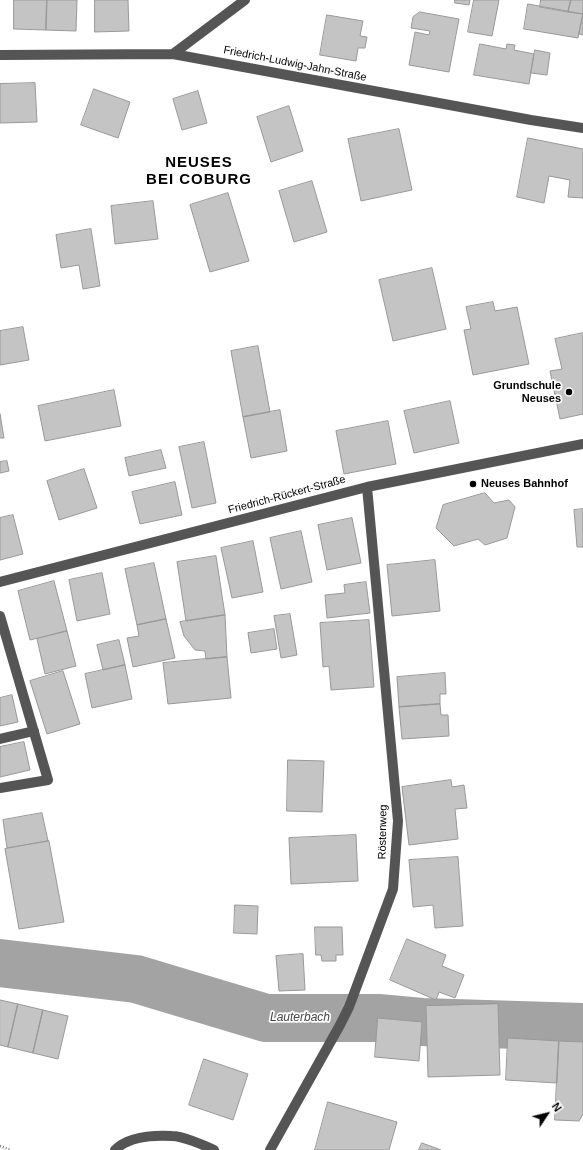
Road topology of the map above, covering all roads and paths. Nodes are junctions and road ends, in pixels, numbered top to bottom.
1 (245, 0) edge
2 (173, 54) junction
3 (0, 55) edge
4 (583, 128) edge
5 (583, 444) edge
6 (367, 487) junction
7 (0, 582) edge
8 (0, 616) edge
9 (34, 731) junction
10 (0, 739) edge
11 (0, 788) edge
12 (0, 1146) edge
13 (12, 1150) edge
14 (115, 1150) edge
15 (214, 1150) edge
16 (270, 1150) edge

1 - 2 street
2 - 3 street, Friedrich-Ludwig-Jahn-Straße
2 - 4 street, Friedrich-Ludwig-Jahn-Straße
5 - 6 street, Friedrich-Rückert-Straße
6 - 7 street, Friedrich-Rückert-Straße
6 - 16 street, Röstenweg
8 - 9 street
9 - 10 street
9 - 11 street
12 - 13 path
14 - 15 street

